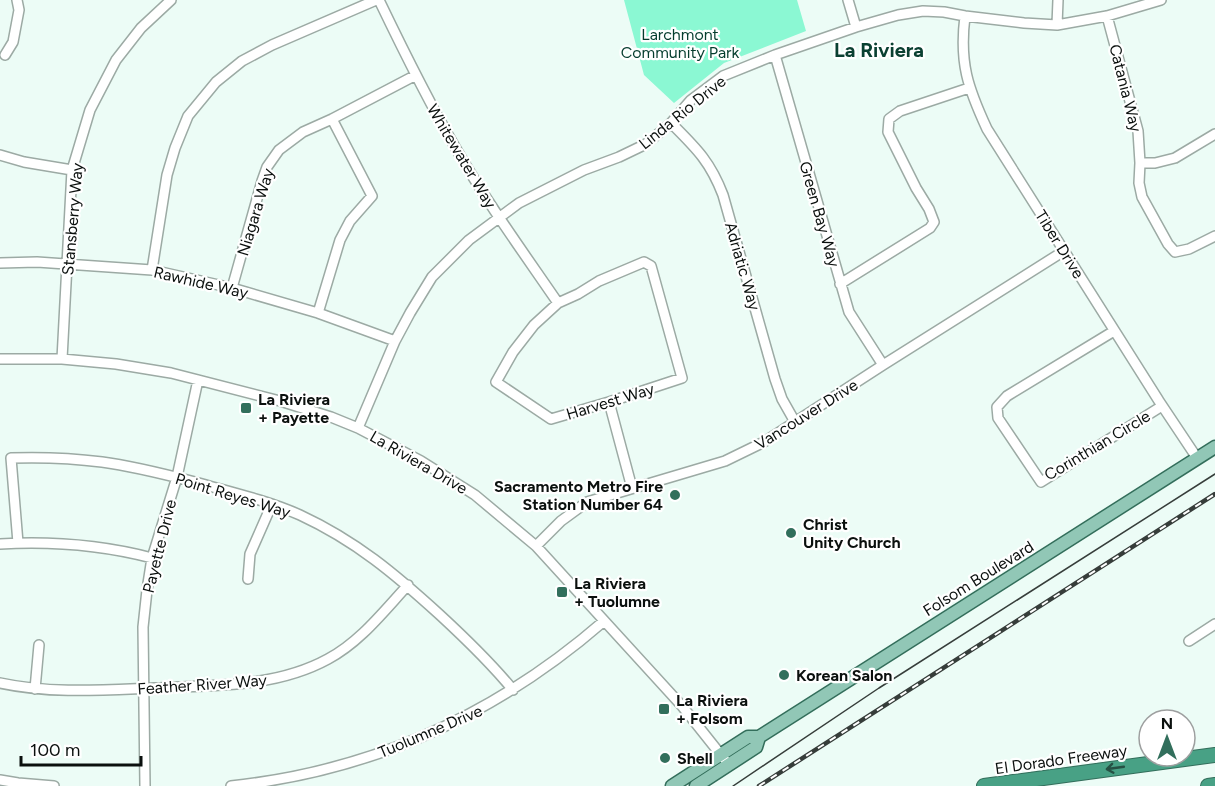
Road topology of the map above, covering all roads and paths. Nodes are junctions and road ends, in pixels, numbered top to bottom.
1 (17, 0) edge
2 (171, 0) edge
3 (377, 0) edge
4 (848, 0) edge
5 (1058, 0) edge
6 (1161, 0) edge
7 (965, 16) junction
8 (1107, 16) junction
9 (1057, 25) junction
10 (856, 27) junction
11 (775, 55) junction
12 (5, 56) dead end
13 (416, 75) junction
14 (969, 88) junction
15 (332, 119) junction
16 (671, 123) junction
17 (1215, 134) edge
18 (0, 155) edge
19 (1140, 163) junction
20 (72, 170) junction
21 (499, 217) junction
22 (1215, 236) edge
23 (1064, 251) junction
24 (0, 263) edge
25 (68, 264) junction
26 (152, 270) junction
27 (840, 284) junction
28 (232, 288) junction
29 (558, 303) junction
30 (318, 313) junction
31 (1114, 331) junction
32 (395, 341) junction
33 (62, 358) junction
34 (0, 359) edge
35 (883, 365) junction
36 (198, 380) junction
37 (609, 402) junction
38 (1162, 406) junction
39 (795, 422) junction
40 (358, 428) junction
41 (1215, 447) edge
42 (1197, 458) junction
43 (177, 477) junction
44 (632, 488) junction
45 (272, 504) junction
46 (18, 543) junction
47 (0, 544) edge
48 (536, 546) junction
49 (153, 558) junction
50 (248, 579) dead end
51 (408, 585) junction
52 (604, 621) junction
53 (1215, 624) edge
54 (1189, 640) dead end
55 (39, 645) dead end
56 (0, 683) edge
57 (144, 688) junction
58 (35, 689) junction
59 (513, 690) junction
60 (759, 737) junction
61 (721, 754) junction
62 (1215, 755) edge
63 (729, 765) junction
64 (0, 780) edge
65 (1215, 785) edge
66 (54, 786) edge
67 (145, 786) edge
68 (231, 786) edge
69 (672, 786) edge
70 (696, 786) edge
71 (984, 786) edge
72 (1208, 786) edge

1 - 12 street
2 - 20 street, Stansberry Way
3 - 13 street, Whitewater Way
3 - 26 street
4 - 10 street
5 - 9 street
6 - 8 street, Linda Rio Drive
7 - 9 street, Linda Rio Drive
7 - 10 street, Linda Rio Drive
7 - 14 street, Tiber Drive
8 - 9 street, Linda Rio Drive
8 - 19 street, Catania Way
10 - 11 street, Linda Rio Drive
11 - 16 street, Linda Rio Drive
11 - 27 street, Green Bay Way
13 - 15 street, Niagara Way
13 - 21 street, Whitewater Way
14 - 23 street, Tiber Drive
14 - 27 street
15 - 28 street, Niagara Way
15 - 30 street
16 - 21 street, Linda Rio Drive
16 - 39 street, Adriatic Way
17 - 19 street
18 - 20 street
19 - 22 street, Catania Way
20 - 25 street, Stansberry Way
21 - 29 street, Whitewater Way
21 - 32 street, Linda Rio Drive
23 - 31 street, Tiber Drive
23 - 35 street, Vancouver Drive
24 - 25 street, Rawhide Way
25 - 26 street, Rawhide Way
25 - 33 street, Stansberry Way
26 - 28 street, Rawhide Way
27 - 35 street, Green Bay Way
28 - 30 street, Rawhide Way
29 - 37 street, Harvest Way
29 - 37 street, Harvest Way
30 - 32 street, Rawhide Way
31 - 38 street, Tiber Drive
31 - 38 street, Corinthian Circle
32 - 40 street, Linda Rio Drive
33 - 34 street, La Riviera Drive
33 - 36 street, La Riviera Drive
35 - 39 street, Vancouver Drive
36 - 40 street, La Riviera Drive
36 - 43 street, Payette Drive
37 - 44 street
38 - 42 street, Tiber Drive
39 - 44 street, Vancouver Drive
40 - 48 street, La Riviera Drive
41 - 42 main road, Folsom Boulevard
42 - 60 main road, Folsom Boulevard
43 - 45 street, Point Reyes Way
43 - 46 street, Point Reyes Way
43 - 49 street, Payette Drive
44 - 48 street, Vancouver Drive
45 - 50 street
45 - 51 street, Point Reyes Way
46 - 47 street
46 - 49 street
48 - 52 street, La Riviera Drive
49 - 57 street, Payette Drive
51 - 57 street, Feather River Way
51 - 59 street, Point Reyes Way
52 - 59 street, Tuolumne Drive
52 - 61 street, La Riviera Drive
53 - 54 street
55 - 58 street
56 - 58 street, Feather River Way
57 - 58 street, Feather River Way
57 - 67 street, Payette Drive
59 - 68 street, Tuolumne Drive
60 - 61 main road, Folsom Boulevard
60 - 63 main road, Folsom Boulevard
61 - 63 street, La Riviera Drive
61 - 69 main road, Folsom Boulevard
62 -> 71 highway, El Dorado Freeway
63 - 70 main road, Folsom Boulevard
64 - 66 street
65 - 72 highway

